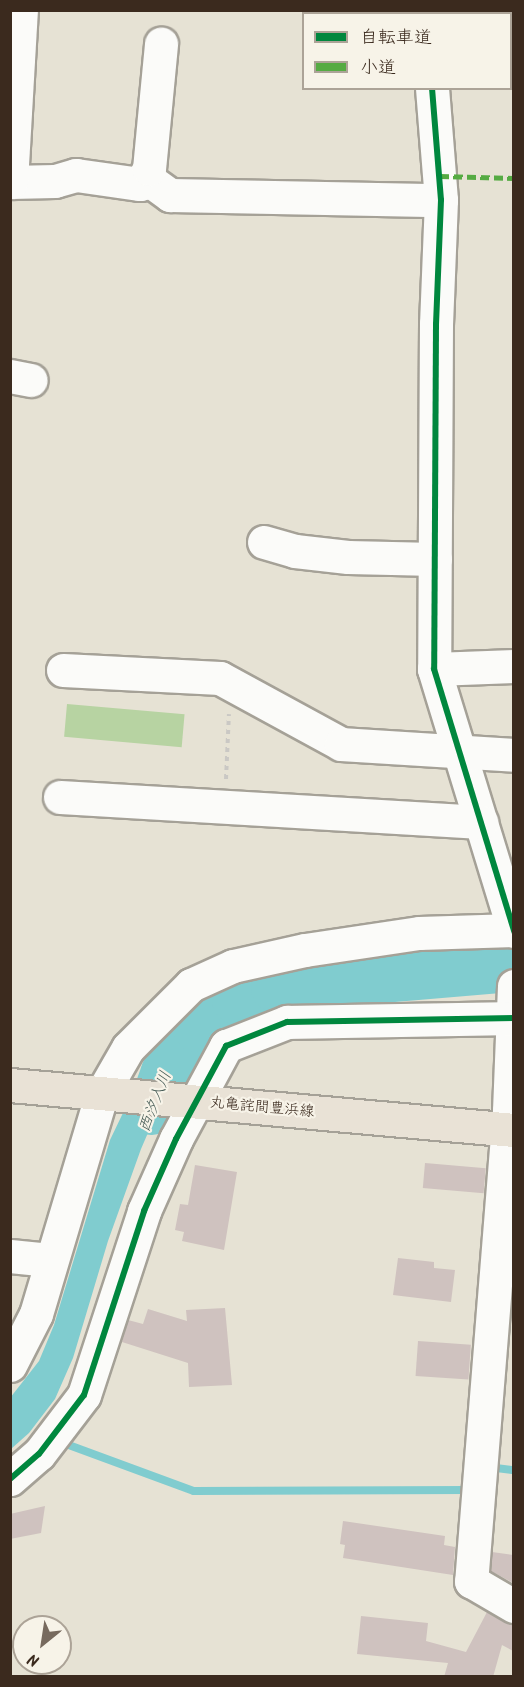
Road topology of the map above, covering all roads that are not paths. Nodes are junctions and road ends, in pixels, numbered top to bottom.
1 (21, 10) edge
2 (161, 44) dead end
3 (432, 90) edge
4 (144, 177) junction
5 (11, 183) edge
6 (441, 200) junction
7 (264, 542) dead end
8 (435, 559) junction
9 (513, 666) edge
10 (434, 669) junction
11 (63, 670) dead end
12 (459, 752) junction
13 (513, 755) edge
14 (60, 797) dead end
15 (481, 822) junction
16 (502, 855) edge
17 (513, 930) edge
18 (513, 986) edge
19 (513, 1018) edge
20 (10, 1085) edge
21 (102, 1093) junction
22 (189, 1102) junction
23 (510, 1130) edge
24 (10, 1256) edge
25 (50, 1260) junction
26 (10, 1365) edge
27 (10, 1479) edge
28 (513, 1606) edge

1 - 5 street
2 - 4 street
3 - 6 street
4 - 5 street
4 - 6 street
6 - 8 street
7 - 8 street
8 - 10 street
9 - 10 street
10 - 12 street
11 - 12 street
12 - 13 street
12 - 15 street
14 - 15 street
15 - 16 street
16 - 17 street
17 - 21 street
18 - 19 street
19 - 22 street
19 - 23 street
20 - 21 main road, 丸亀詫間豊浜線
21 - 22 main road, 丸亀詫間豊浜線
21 - 25 street
22 - 23 main road, 丸亀詫間豊浜線
22 - 27 street
23 - 28 street
24 - 25 street
25 - 26 street

